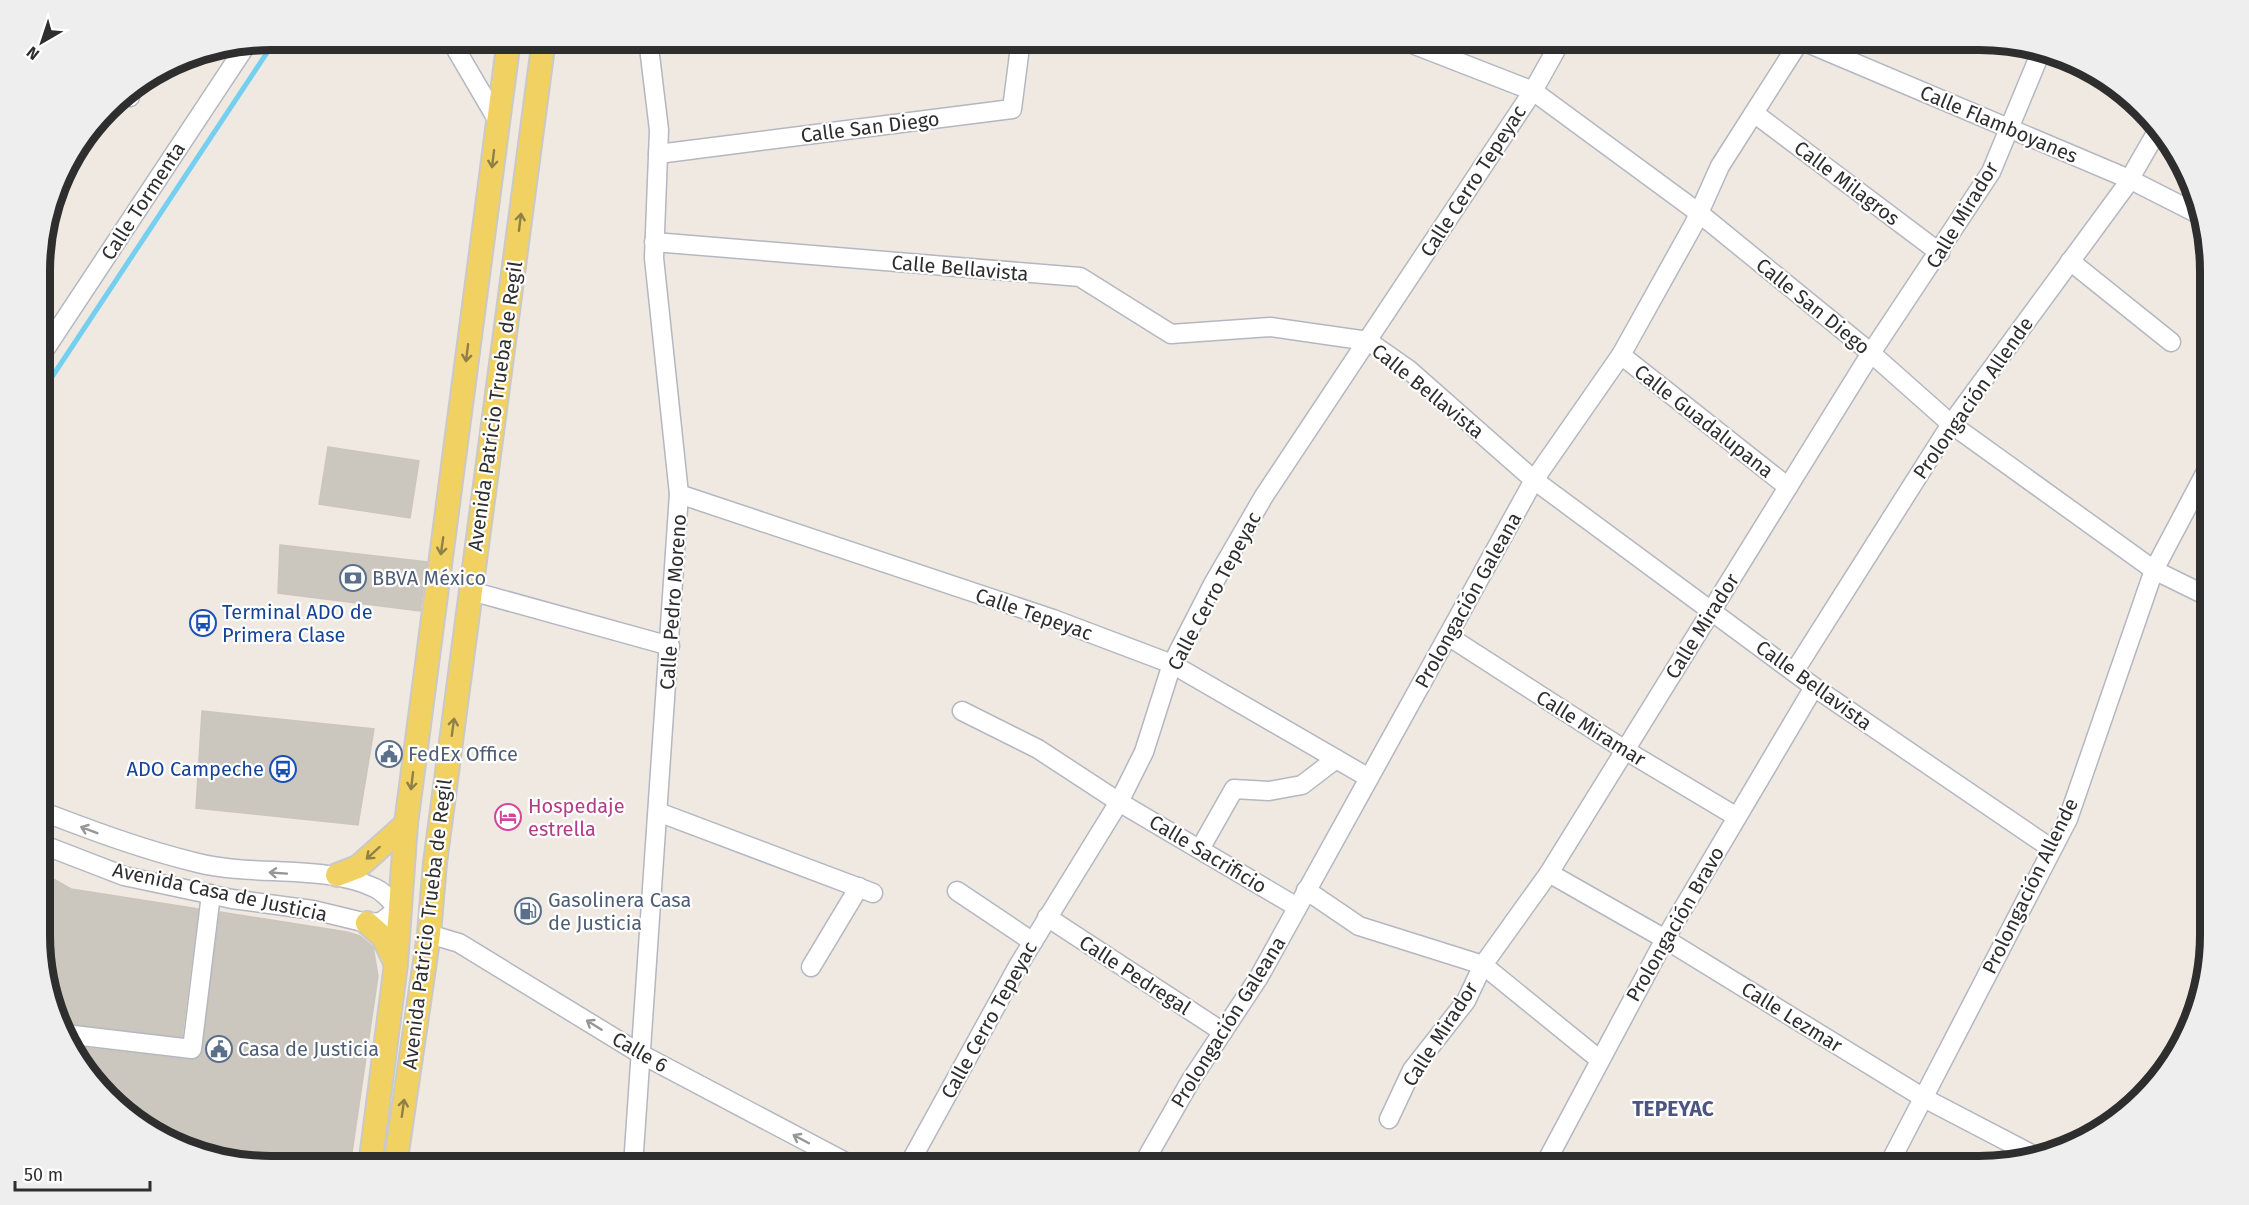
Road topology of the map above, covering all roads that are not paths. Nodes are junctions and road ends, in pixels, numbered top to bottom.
1 (456, 50) edge
2 (508, 50) edge
3 (543, 50) edge
4 (649, 50) edge
5 (1019, 50) edge
6 (1428, 50) edge
7 (1556, 50) edge
8 (1793, 50) edge
9 (1826, 50) edge
10 (242, 51) edge
11 (2038, 58) edge
12 (1533, 91) junction
13 (1754, 113) junction
14 (498, 121) junction
15 (2009, 128) junction
16 (2154, 136) edge
17 (658, 154) junction
18 (2129, 179) junction
19 (2191, 211) edge
20 (1699, 213) junction
21 (654, 242) junction
22 (1940, 253) junction
23 (2070, 261) junction
24 (1368, 341) junction
25 (50, 342) edge
26 (2171, 342) dead end
27 (1871, 353) junction
28 (1621, 355) junction
29 (1951, 424) junction
30 (1534, 480) junction
31 (2200, 483) edge
32 (1788, 487) junction
33 (679, 494) junction
34 (2154, 570) junction
35 (471, 591) junction
36 (2200, 593) edge
37 (1711, 609) junction
38 (1448, 636) junction
39 (670, 646) junction
40 (1172, 664) junction
41 (1794, 672) junction
42 (1814, 687) junction
43 (962, 711) dead end
44 (1625, 750) junction
45 (1336, 759) junction
46 (1369, 778) junction
47 (1119, 802) junction
48 (658, 812) junction
49 (50, 815) edge
50 (1737, 817) junction
51 (406, 824) junction
52 (50, 847) edge
53 (1200, 849) junction
54 (2052, 849) junction
55 (435, 863) junction
56 (235, 870) junction
57 (1550, 873) junction
58 (337, 875) junction
59 (1306, 890) junction
60 (957, 891) dead end
61 (211, 894) junction
62 (232, 899) junction
63 (1297, 907) junction
64 (398, 909) junction
65 (1047, 917) junction
66 (367, 923) junction
67 (429, 934) junction
68 (1665, 939) junction
69 (1033, 942) junction
70 (396, 964) junction
71 (1483, 965) junction
72 (811, 967) dead end
73 (1223, 1032) junction
74 (74, 1035) edge
75 (639, 1053) junction
76 (1600, 1060) junction
77 (1922, 1097) junction
78 (1389, 1119) dead end
79 (2024, 1150) edge
80 (371, 1156) edge
81 (396, 1156) edge
82 (634, 1156) edge
83 (834, 1156) edge
84 (914, 1156) edge
85 (1148, 1156) edge
86 (1549, 1156) edge
87 (1893, 1156) edge

1 - 14 street
2 - 14 main road, Avenida Patricio Trueba de Regil
35 -> 3 main road, Avenida Patricio Trueba de Regil
4 - 17 street, Calle Pedro Moreno
5 - 17 street, Calle San Diego
6 - 12 street, Calle San Diego
7 - 12 street, Calle Cerro Tepeyac
8 - 13 street, Prolongación Galeana
9 - 15 street, Calle Flamboyanes
10 - 25 street, Calle Tormenta
11 - 15 street
12 - 20 street, Calle San Diego
12 - 24 street, Calle Cerro Tepeyac
13 - 20 street, Prolongación Galeana
13 - 22 street, Calle Milagros
14 -> 51 main road, Avenida Patricio Trueba de Regil
15 - 18 street, Calle Flamboyanes
15 - 22 street, Calle Mirador
16 - 18 street, Prolongación Allende
17 - 21 street, Calle Pedro Moreno
18 - 19 street, Calle Flamboyanes
18 - 23 street, Prolongación Allende
20 - 27 street, Calle San Diego
20 - 28 street, Prolongación Galeana
21 - 24 street, Calle Bellavista
21 - 33 street, Calle Pedro Moreno
22 - 27 street, Calle Mirador
23 - 26 street
23 - 29 street, Prolongación Allende
24 - 30 street, Calle Bellavista
24 - 40 street, Calle Cerro Tepeyac
27 - 29 street, Calle San Diego
27 - 32 street, Calle Mirador
28 - 30 street, Prolongación Galeana
28 - 32 street, Calle Guadalupana
29 - 34 street, Calle San Diego
29 - 41 street, Prolongación Allende
30 - 37 street, Calle Bellavista
30 - 38 street, Prolongación Galeana
31 - 34 street, Prolongación Allende
32 - 37 street, Calle Mirador
33 - 39 street, Calle Pedro Moreno
33 - 40 street, Calle Tepeyac
34 - 36 street, Calle San Diego
34 - 54 street, Prolongación Allende
35 - 39 street
55 -> 35 main road, Avenida Patricio Trueba de Regil
37 - 41 street, Calle Bellavista
37 - 44 street, Calle Mirador
38 - 44 street, Calle Miramar
38 - 46 street, Prolongación Galeana
39 - 48 street, Calle Pedro Moreno
40 - 45 street, Calle Tepeyac
40 - 47 street, Calle Cerro Tepeyac
41 - 42 street, Calle Bellavista
42 - 50 street, Prolongación Bravo
42 - 54 street, Calle Bellavista
43 - 47 street, Calle Sacrificio
44 - 50 street, Calle Miramar
44 - 57 street, Calle Mirador
45 - 46 street, Calle Tepeyac
45 - 53 street
46 - 59 street, Prolongación Galeana
47 - 53 street, Calle Sacrificio
47 - 65 street, Calle Cerro Tepeyac
48 - 72 street
48 - 75 street, Calle Pedro Moreno
56 -> 49 street, Avenida Casa de Justicia
50 - 68 street, Prolongación Bravo
51 -> 58 main road
51 - 64 main road, Avenida Patricio Trueba de Regil
52 - 61 street, Avenida Casa de Justicia
53 - 63 street, Calle Sacrificio
54 - 77 street, Prolongación Allende
55 - 64 main road
55 - 67 main road, Avenida Patricio Trueba de Regil
58 -> 56 street, Avenida Casa de Justicia
56 - 62 street
57 - 68 street, Calle Lezmar
57 - 71 street, Calle Mirador
58 - 64 street, Avenida Casa de Justicia
59 - 63 street, Prolongación Galeana
59 - 71 street
60 - 69 street
61 - 62 street, Avenida Casa de Justicia
61 - 74 street
62 - 66 street, Avenida Casa de Justicia
63 - 73 street, Prolongación Galeana
64 - 66 street
64 - 67 main road
64 - 70 main road, Avenida Patricio Trueba de Regil
65 - 69 street, Calle Cerro Tepeyac
65 - 73 street, Calle Pedregal
66 - 70 main road
67 - 70 main road
75 -> 67 street, Calle 6
81 -> 67 main road, Avenida Patricio Trueba de Regil
68 - 76 street, Prolongación Bravo
68 - 77 street, Calle Lezmar
69 - 84 street, Calle Cerro Tepeyac
70 - 80 main road, Avenida Patricio Trueba de Regil
71 - 76 street
71 - 78 street, Calle Mirador
73 - 85 street, Prolongación Galeana
75 - 82 street, Calle Pedro Moreno
83 -> 75 street, Calle 6
76 - 86 street, Prolongación Bravo
77 - 79 street, Calle Lezmar
77 - 87 street, Prolongación Allende

